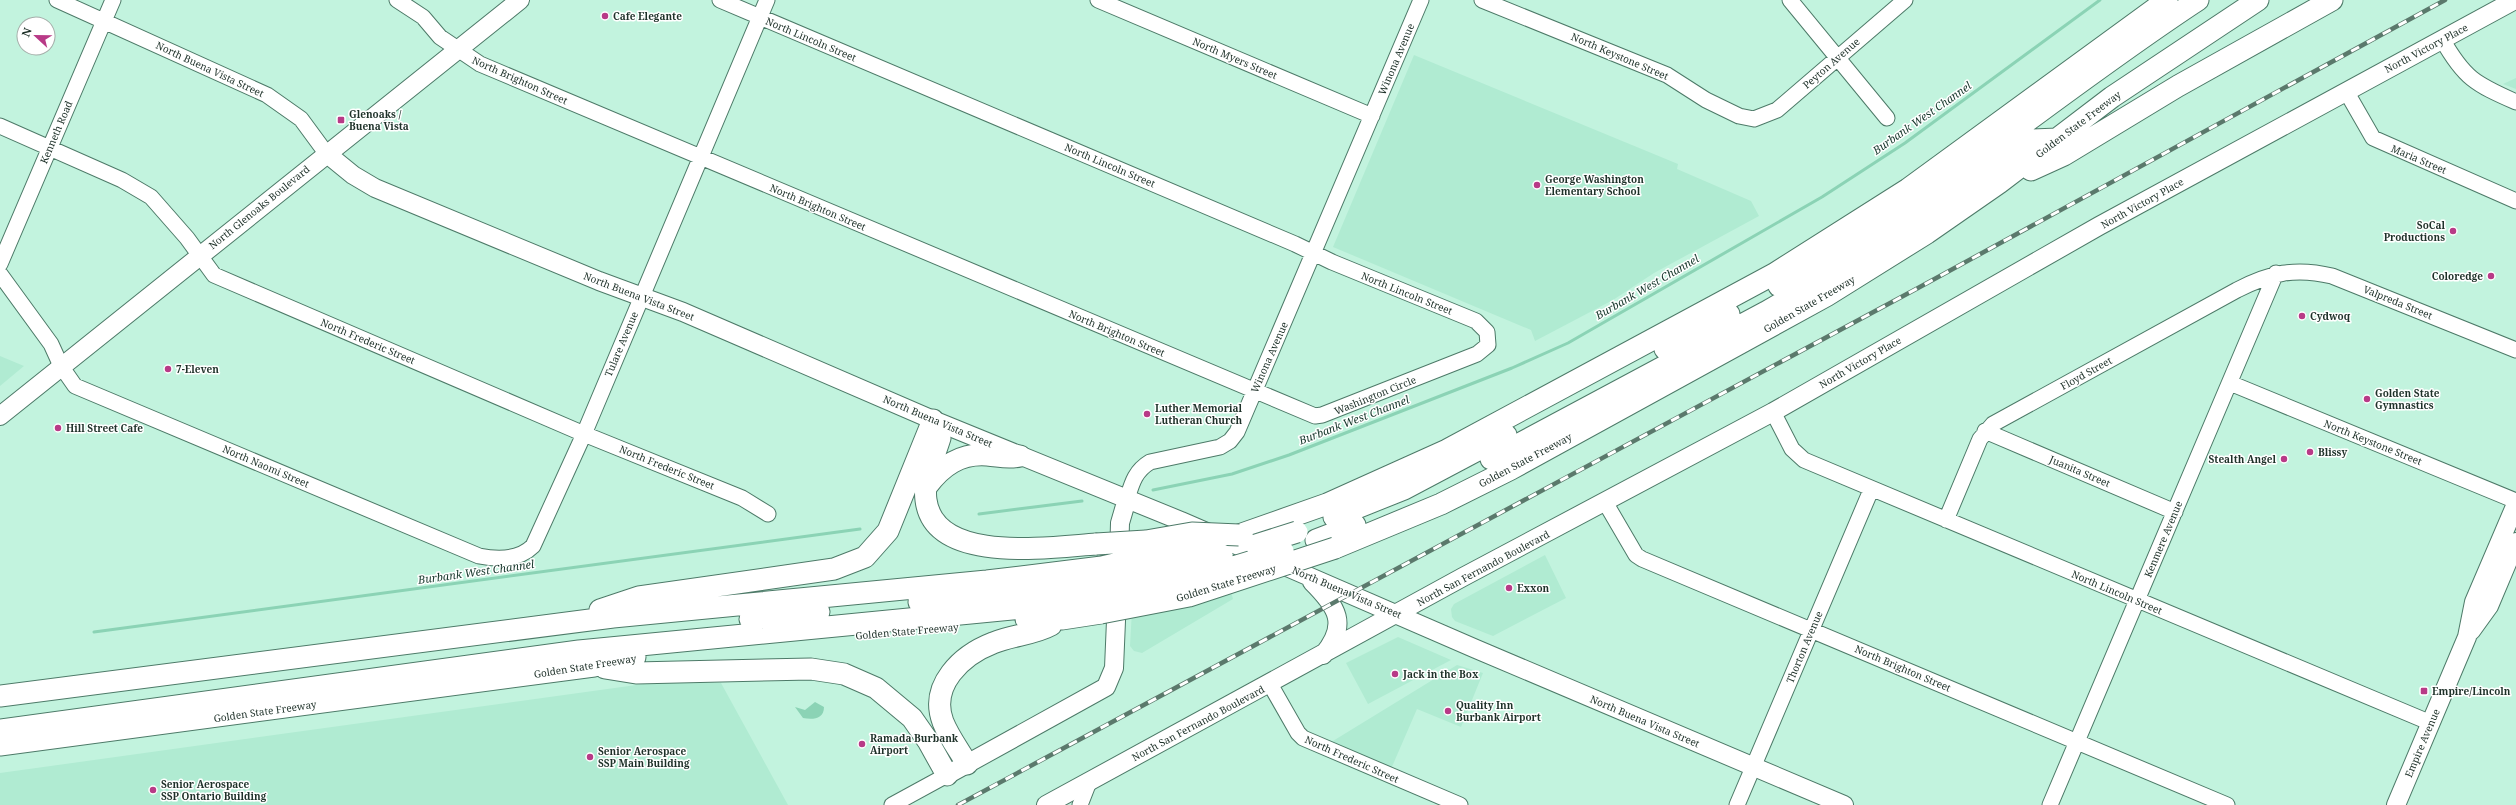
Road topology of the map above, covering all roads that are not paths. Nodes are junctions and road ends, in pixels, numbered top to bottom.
1 (56, 0) edge
2 (113, 0) edge
3 (397, 0) edge
4 (520, 0) edge
5 (720, 0) edge
6 (767, 0) edge
7 (1098, 0) edge
8 (1421, 0) edge
9 (1482, 0) edge
10 (1790, 0) edge
11 (1905, 0) edge
12 (2162, 0) edge
13 (2168, 0) edge
14 (2198, 0) edge
15 (2258, 0) edge
16 (2332, 0) edge
17 (2515, 0) edge
18 (2146, 14) junction
19 (760, 17) junction
20 (104, 20) junction
21 (2442, 39) junction
22 (457, 49) junction
23 (1838, 57) junction
24 (2346, 91) junction
25 (2516, 102) edge
26 (1372, 116) junction
27 (1887, 118) dead end
28 (1754, 119) joint
29 (0, 126) edge
30 (2058, 139) junction
31 (50, 147) junction
32 (326, 153) junction
33 (699, 157) junction
34 (1999, 183) junction
35 (2516, 201) edge
36 (1314, 253) junction
37 (200, 255) junction
38 (0, 264) edge
39 (2276, 273) junction
40 (0, 274) edge
41 (641, 295) junction
42 (1489, 340) joint
43 (2516, 350) edge
44 (61, 366) junction
45 (2230, 383) junction
46 (1254, 390) junction
47 (1772, 412) junction
48 (0, 416) edge
49 (939, 422) junction
50 (1985, 431) junction
51 (584, 434) junction
52 (1020, 456) junction
53 (926, 487) junction
54 (1871, 490) junction
55 (1127, 499) junction
56 (1605, 502) junction
57 (2516, 503) edge
58 (2175, 512) junction
59 (768, 514) dead end
60 (1946, 520) junction
61 (1239, 535) junction
62 (1306, 536) junction
63 (2516, 542) edge
64 (480, 556) joint
65 (1304, 574) junction
66 (1102, 589) junction
67 (2137, 601) junction
68 (1397, 614) junction
69 (1062, 619) junction
70 (562, 624) junction
71 (1812, 629) junction
72 (2467, 636) junction
73 (1323, 656) junction
74 (594, 666) junction
75 (1270, 684) junction
76 (0, 696) edge
77 (0, 710) edge
78 (2431, 723) junction
79 (0, 730) edge
80 (2076, 742) junction
81 (0, 745) edge
82 (967, 764) junction
83 (1753, 767) junction
84 (947, 775) junction
85 (1089, 782) junction
86 (892, 805) edge
87 (1046, 805) edge
88 (1080, 805) edge
89 (1460, 805) edge
90 (1737, 805) edge
91 (1844, 805) edge
92 (2050, 805) edge
93 (2227, 805) edge
94 (2396, 805) edge

1 - 20 street, North Buena Vista Street
2 - 20 street, Kenneth Road
3 - 22 street, North Brighton Street
4 - 22 main road, North Glenoaks Boulevard
5 - 19 street, North Lincoln Street
6 - 19 street, Tulare Avenue
7 - 26 street, North Myers Street
8 - 26 street, Winona Avenue
9 - 28 street, North Keystone Street
10 - 23 street
11 - 23 street, Peyton Avenue
12 - 18 highway
13 - 18 highway, Golden State Freeway
14 - 62 highway
15 - 30 highway, Golden State Freeway
16 - 34 highway
17 - 21 main road, North Victory Place
18 - 61 highway, Golden State Freeway
19 - 33 street, Tulare Avenue
19 - 36 street, North Lincoln Street
20 - 31 street, Kenneth Road
20 - 32 street, North Buena Vista Street
21 - 24 main road, North Victory Place
21 - 25 street
22 - 32 main road, North Glenoaks Boulevard
22 - 33 street, North Brighton Street
23 - 27 street
23 - 28 street, Peyton Avenue
24 - 35 street, Maria Street
24 - 47 main road, North Victory Place
26 - 36 street, Winona Avenue
29 - 31 street, North Frederic Street
30 - 34 highway, Golden State Freeway
30 - 62 highway
31 - 37 street, North Frederic Street
31 - 38 street, Kenneth Road
32 - 37 main road, North Glenoaks Boulevard
32 - 41 main road, North Buena Vista Street
33 - 41 street, Tulare Avenue
33 - 46 street, North Brighton Street
34 - 66 highway, Golden State Freeway, bridge
36 - 42 street, North Lincoln Street
36 - 46 street, Winona Avenue
37 - 44 main road, North Glenoaks Boulevard
37 - 51 street, North Frederic Street
39 - 43 street, Valpreda Street
39 - 45 street, Kenmere Avenue
39 - 50 street, Floyd Street
40 - 44 street
41 - 49 main road, North Buena Vista Street
41 - 51 street, Tulare Avenue
42 - 46 street, Washington Circle
44 - 48 main road, North Glenoaks Boulevard
44 - 64 street, North Naomi Street
45 - 57 street, North Keystone Street
45 - 58 street, Kenmere Avenue
46 - 55 street, Winona Avenue
47 - 54 street, North Lincoln Street
47 - 56 main road, North San Fernando Boulevard
49 - 52 main road, North Buena Vista Street
49 - 53 highway
49 - 70 highway
50 - 58 street, Juanita Street
50 - 60 street
51 - 59 street, North Frederic Street
51 - 64 street, Tulare Avenue
52 - 53 highway
52 - 55 main road, North Buena Vista Street
53 - 61 highway, bridge
54 - 60 street, North Lincoln Street
54 - 71 street, Thorton Avenue
55 - 65 main road, North Buena Vista Street
55 - 82 main road, Winona Avenue
56 - 68 main road, North San Fernando Boulevard
56 - 71 street, North Brighton Street
57 - 72 main road, Empire Avenue
58 - 67 street, Kenmere Avenue
60 - 67 street, North Lincoln Street
61 - 66 highway, Golden State Freeway, bridge
62 - 66 highway, bridge
63 - 72 main road, Empire Avenue
65 - 68 main road, North Buena Vista Street
65 - 73 main road
66 - 69 highway, Golden State Freeway
66 - 70 highway, Golden State Freeway
66 - 77 highway
66 - 79 highway
67 - 78 street, North Lincoln Street
67 - 80 street, Kenmere Avenue
68 - 73 main road, North San Fernando Boulevard
68 - 83 main road, North Buena Vista Street
69 - 74 highway, Golden State Freeway
69 - 82 highway
70 - 76 highway, Golden State Freeway
71 - 80 street, North Brighton Street
71 - 83 street, Thorton Avenue
72 - 78 main road, Empire Avenue
73 - 75 main road, North San Fernando Boulevard
74 - 81 highway, Golden State Freeway
74 - 84 highway
75 - 85 main road, North San Fernando Boulevard
75 - 89 street, North Frederic Street
78 - 94 main road, Empire Avenue
80 - 92 street, Kenmere Avenue
80 - 93 street, North Brighton Street
82 - 84 main road
83 - 90 street, Thorton Avenue
83 - 91 main road, North Buena Vista Street
84 - 86 street
85 - 87 main road, North San Fernando Boulevard
85 - 88 street

